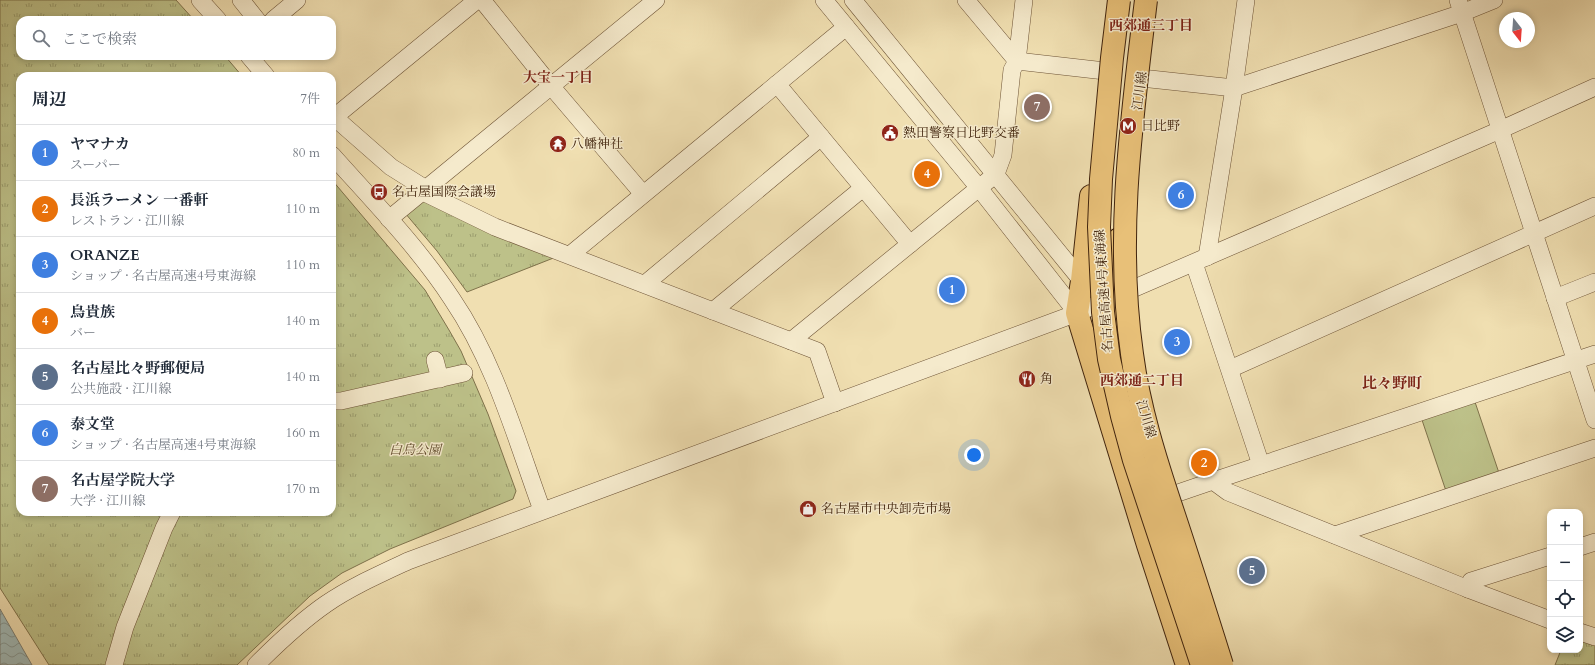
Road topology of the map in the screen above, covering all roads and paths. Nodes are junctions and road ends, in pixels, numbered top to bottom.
1 (200, 0) edge
2 (241, 0) edge
3 (297, 0) edge
4 (477, 0) edge
5 (482, 0) edge
6 (656, 0) edge
7 (824, 0) edge
8 (853, 0) edge
9 (966, 0) edge
10 (1024, 0) edge
11 (1114, 0) edge
12 (1119, 0) edge
13 (1146, 0) edge
14 (1151, 0) edge
15 (1246, 0) edge
16 (1494, 0) edge
17 (1460, 7) edge
18 (214, 16) edge
19 (254, 16) edge
20 (278, 16) edge
21 (846, 27) junction
22 (252, 60) edge
23 (1016, 61) junction
24 (1105, 71) junction
25 (263, 72) edge
26 (1141, 78) junction
27 (777, 84) junction
28 (551, 86) junction
29 (1595, 87) edge
30 (1234, 88) junction
31 (336, 116) edge
32 (336, 121) edge
33 (1500, 130) junction
34 (821, 137) junction
35 (336, 159) edge
36 (996, 174) junction
37 (863, 188) junction
38 (979, 188) junction
39 (424, 190) junction
40 (643, 194) junction
41 (1595, 206) edge
42 (389, 219) junction
43 (1534, 233) junction
44 (910, 244) junction
45 (570, 255) junction
46 (1201, 260) junction
47 (1082, 281) junction
48 (1595, 282) edge
49 (645, 284) junction
50 (1555, 298) junction
51 (1110, 299) junction
52 (713, 311) junction
53 (1077, 314) junction
54 (791, 341) junction
55 (1595, 354) edge
56 (435, 360) dead end
57 (1575, 360) junction
58 (1230, 369) junction
59 (464, 373) dead end
60 (440, 379) junction
61 (337, 401) edge
62 (835, 403) junction
63 (1595, 420) edge
64 (1595, 448) edge
65 (1261, 465) junction
66 (1213, 481) junction
67 (1169, 496) junction
68 (542, 510) junction
69 (170, 516) edge
70 (1335, 535) junction
71 (1595, 542) edge
72 (1583, 546) edge
73 (1547, 557) edge
74 (1468, 590) junction
75 (1547, 619) edge
76 (1583, 633) edge
77 (1595, 637) edge
78 (114, 665) edge
79 (256, 665) edge
80 (1187, 665) edge
81 (1202, 665) edge
82 (1222, 665) edge
83 (1228, 665) edge

1 - 18 street
2 - 19 street
3 - 20 street
4 - 31 street
5 - 28 street
6 - 28 street
7 - 21 street
8 - 36 street
9 - 23 street
10 - 23 street
11 - 24 main road
12 - 81 main road, 名古屋高速4号東海線, bridge
13 - 82 main road, 名古屋高速4号東海線, bridge
14 - 26 main road, 江川線
15 - 30 street
16 - 17 street
17 - 30 street
17 - 33 street
21 - 27 street
21 - 38 street
22 - 25 street
23 - 24 street
23 - 36 street
24 - 47 main road
26 - 30 street
26 - 51 main road, 江川線
27 - 34 street
27 - 40 street
28 - 39 street
28 - 40 street
29 - 33 street
30 - 46 street
32 - 39 street
33 - 43 street
33 - 46 street
34 - 37 street
34 - 49 street
35 - 42 street
36 - 38 street
36 - 47 street
37 - 44 street
37 - 52 street
38 - 44 street
38 - 53 street
39 - 42 street
39 - 45 street
40 - 45 street
41 - 43 street
42 - 68 street
43 - 50 street
43 - 58 street
44 - 54 street
45 - 49 street
46 - 51 street
46 - 58 street
47 - 51 street
47 - 53 main road
48 - 50 street
49 - 52 street
50 - 57 street
51 - 53 street
51 - 67 main road, 江川線
52 - 54 street
53 - 62 street
53 - 80 main road
54 - 62 street
55 - 57 street
56 - 60 street
57 - 63 street
57 - 65 street
58 - 65 street
59 - 60 street
60 - 61 street
62 - 68 street
64 - 70 street
65 - 66 street
66 - 67 street
66 - 70 street
67 - 83 main road, 江川線
68 - 79 street
69 - 78 street
70 - 74 street
71 - 72 street
73 - 74 street
74 - 75 street
76 - 77 street

